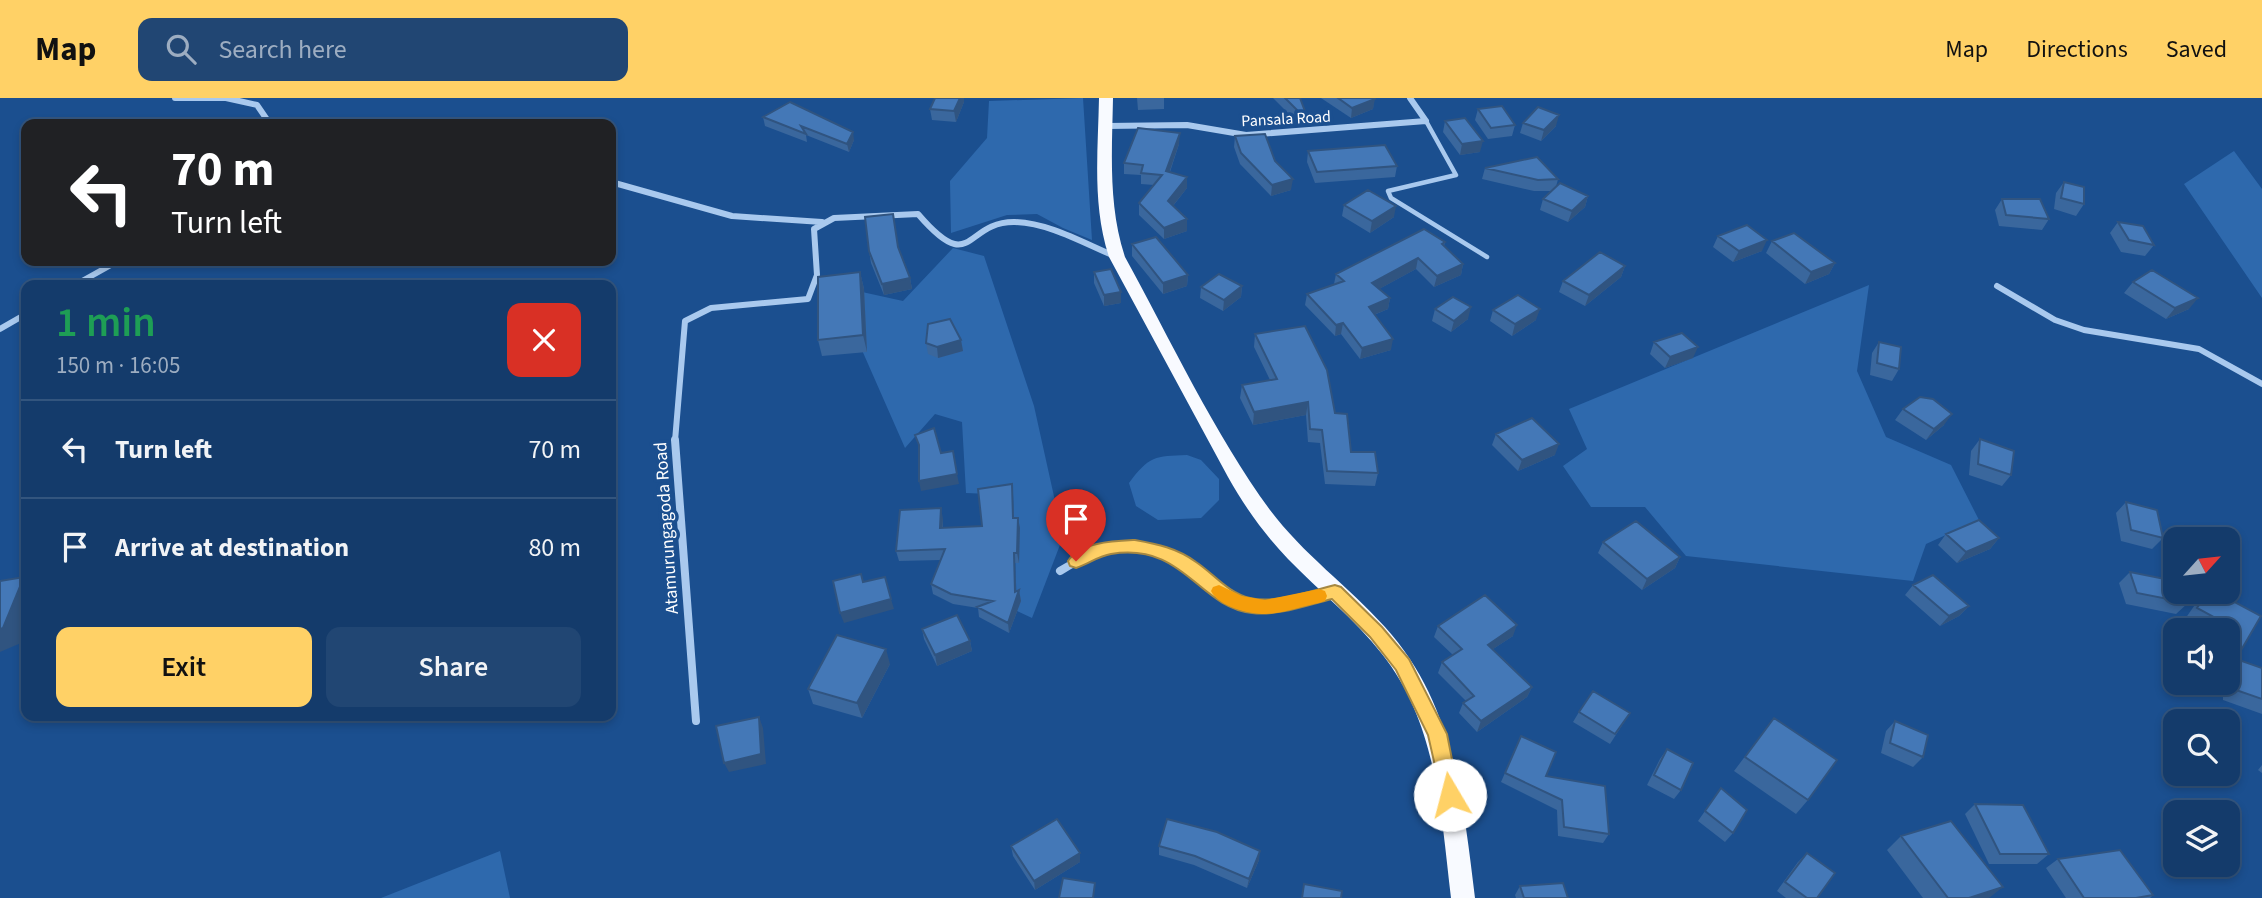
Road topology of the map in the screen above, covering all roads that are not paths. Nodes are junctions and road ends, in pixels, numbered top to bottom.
1 (175, 98) edge
2 (226, 98) edge
3 (1106, 98) edge
4 (1410, 98) edge
5 (267, 119) edge
6 (1426, 121) junction
7 (1105, 126) junction
8 (616, 183) edge
9 (822, 222) junction
10 (1118, 257) junction
11 (1487, 257) dead end
12 (109, 266) edge
13 (84, 280) edge
14 (1997, 286) dead end
15 (21, 317) edge
16 (0, 329) edge
17 (2262, 384) edge
18 (1060, 571) dead end
19 (1335, 592) junction
20 (696, 721) dead end
21 (1463, 898) edge

1 - 2 street
2 - 5 street
3 - 7 highway
4 - 6 street
6 - 7 street, Pansala Road
6 - 11 lane
7 - 10 highway
8 - 9 street
9 - 10 street
9 - 20 street, Atamurungagoda Road
10 - 19 highway
12 - 13 street
14 - 17 street
15 - 16 street
18 - 19 street
19 - 21 highway

